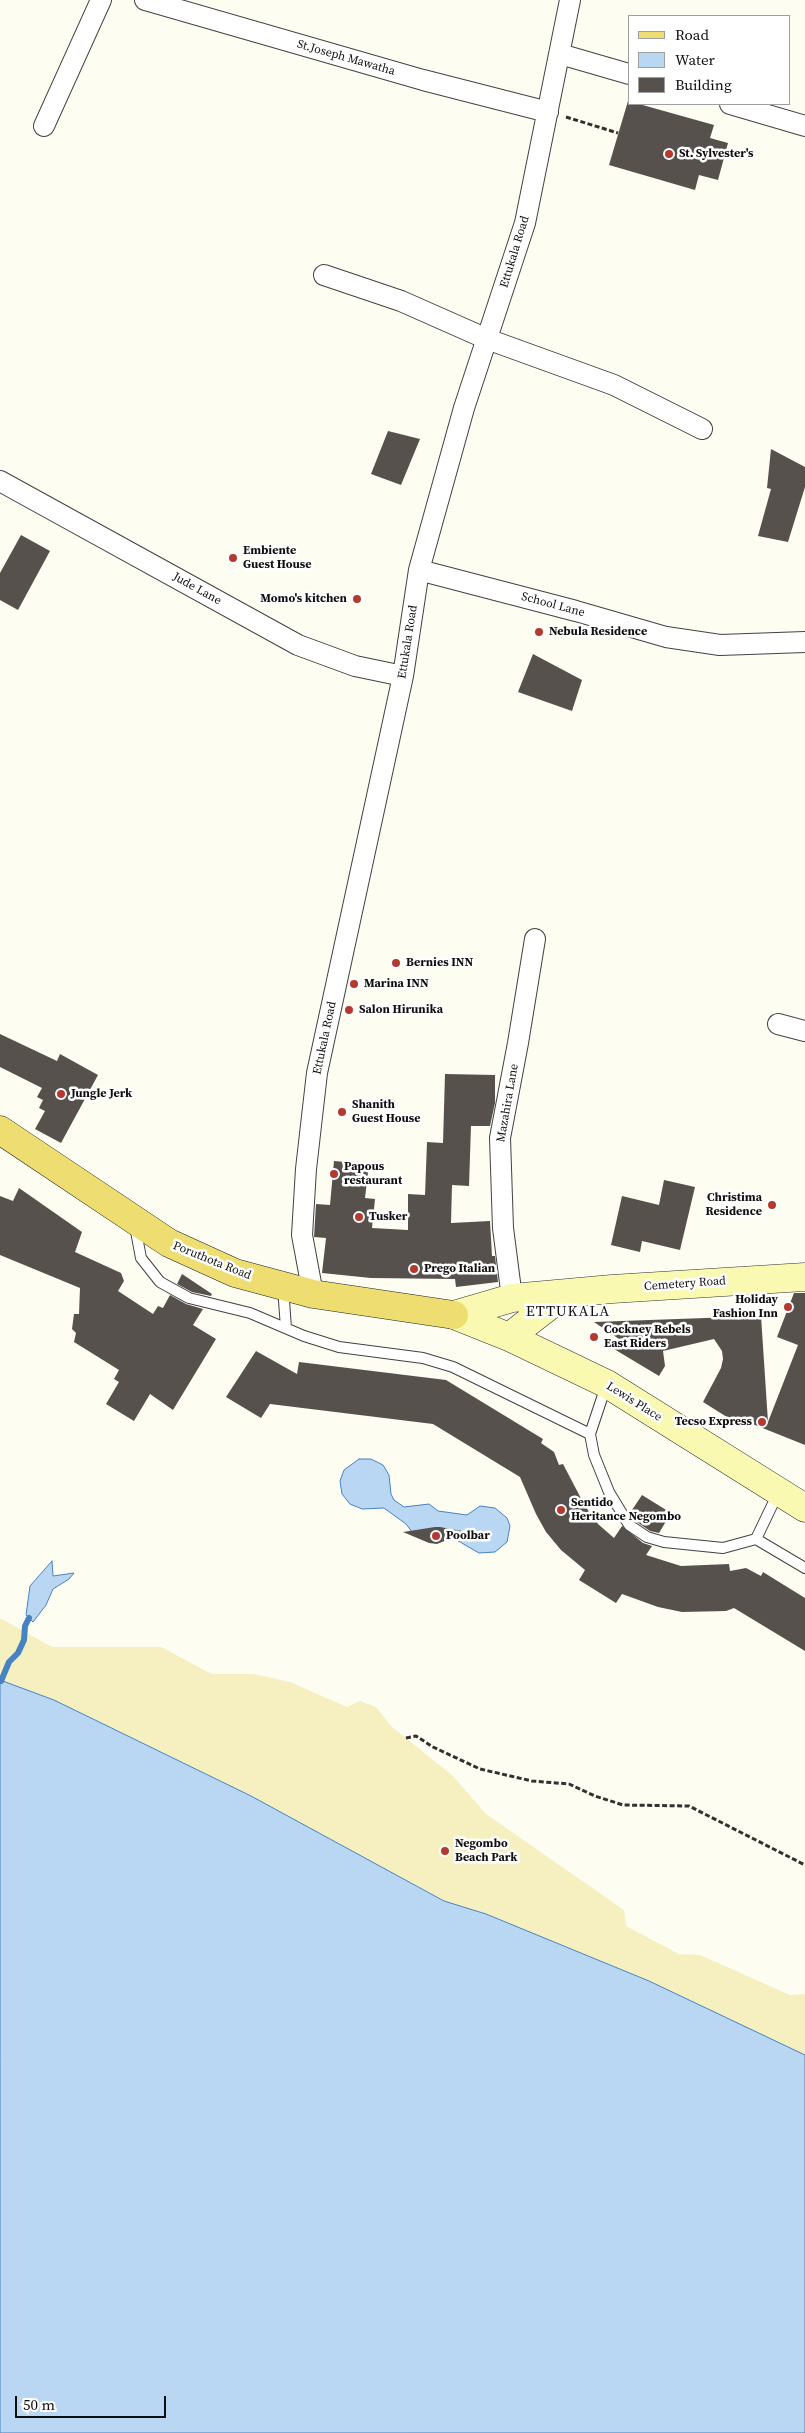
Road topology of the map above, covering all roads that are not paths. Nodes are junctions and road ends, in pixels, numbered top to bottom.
1 (101, 0) edge
2 (145, 0) edge
3 (570, 0) edge
4 (560, 54) junction
5 (628, 74) edge
6 (733, 105) edge
7 (548, 112) junction
8 (44, 126) dead end
9 (805, 126) edge
10 (324, 274) dead end
11 (487, 339) junction
12 (702, 429) dead end
13 (0, 481) edge
14 (419, 570) junction
15 (805, 642) edge
16 (403, 676) junction
17 (535, 939) dead end
18 (778, 1024) dead end
19 (805, 1031) edge
20 (0, 1130) edge
21 (134, 1220) junction
22 (805, 1277) edge
23 (283, 1286) junction
24 (566, 1293) junction
25 (314, 1294) junction
26 (512, 1298) junction
27 (454, 1314) junction
28 (286, 1328) junction
29 (509, 1337) junction
30 (607, 1384) junction
31 (590, 1434) junction
32 (778, 1493) junction
33 (805, 1508) edge
34 (756, 1539) junction
35 (805, 1568) edge

1 - 8 street
2 - 7 street, St.Joseph Mawatha
3 - 4 street, Ettukala Road
4 - 5 street
4 - 7 street, Ettukala Road
6 - 9 street
7 - 11 street, Ettukala Road
10 - 11 street
11 - 12 street
11 - 14 street, Ettukala Road
13 - 16 street, Jude Lane
14 - 15 street, School Lane
14 - 16 street, Ettukala Road
16 - 25 street, Ettukala Road
17 - 26 street, Mazahira Lane
18 - 19 street
20 - 21 main road, Poruthota Road
21 - 23 main road, Poruthota Road
21 - 28 lane
22 - 24 street, Cemetery Road
23 - 25 main road, Poruthota Road
23 - 28 lane
24 - 26 street, Cemetery Road
24 - 29 street
25 - 27 main road, Poruthota Road
26 - 27 street, Cemetery Road
27 - 29 street, Lewis Place
28 - 31 lane
29 - 30 street, Lewis Place
30 - 31 lane
30 - 32 street, Lewis Place
31 - 34 lane
32 - 33 street, Lewis Place
32 - 34 lane
34 - 35 lane

